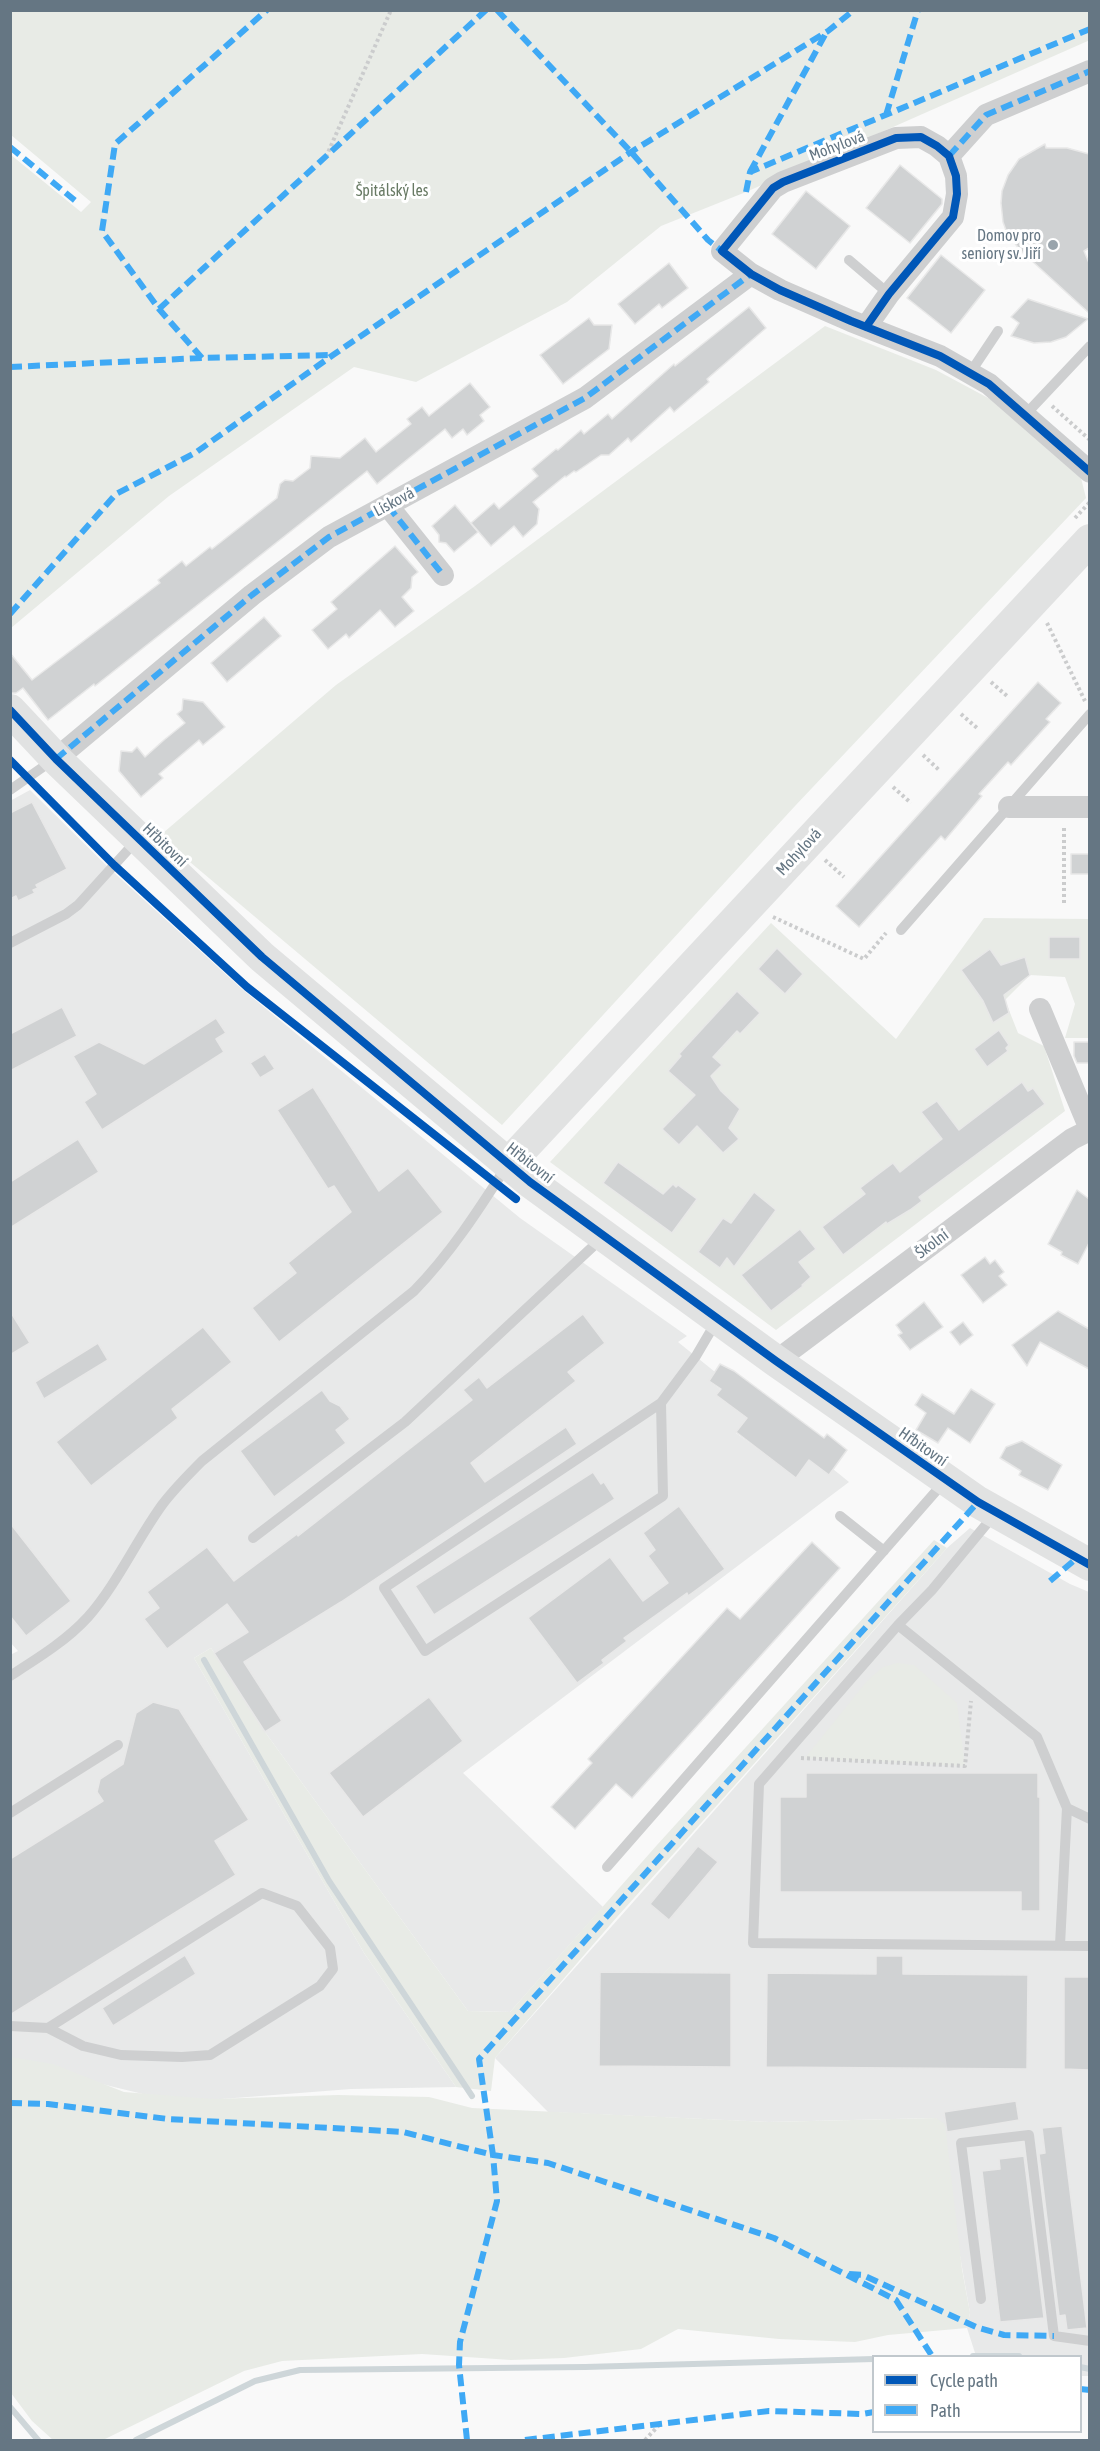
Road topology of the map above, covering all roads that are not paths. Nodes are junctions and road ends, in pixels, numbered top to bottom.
1 (1089, 71) edge
2 (949, 156) junction
3 (849, 260) dead end
4 (752, 273) junction
5 (889, 294) junction
6 (867, 327) junction
7 (998, 331) dead end
8 (1089, 346) edge
9 (970, 373) junction
10 (1026, 414) junction
11 (1089, 472) edge
12 (388, 506) junction
13 (1089, 540) edge
14 (443, 575) dead end
15 (10, 710) edge
16 (1087, 710) edge
17 (56, 759) junction
18 (10, 790) edge
19 (1009, 807) junction
20 (1089, 807) edge
21 (138, 838) junction
22 (901, 930) road end
23 (10, 942) edge
24 (1040, 1009) dead end
25 (1089, 1129) edge
26 (508, 1164) junction
27 (604, 1236) junction
28 (718, 1319) junction
29 (776, 1361) junction
30 (661, 1403) junction
31 (946, 1480) junction
32 (996, 1512) junction
33 (840, 1516) dead end
34 (253, 1538) dead end
35 (884, 1551) junction
36 (1089, 1565) edge
37 (898, 1625) junction
38 (10, 1676) edge
39 (118, 1745) dead end
40 (1067, 1808) junction
41 (10, 1813) edge
42 (1089, 1819) edge
43 (607, 1867) dead end
44 (1060, 1945) junction
45 (1089, 1946) edge
46 (10, 2026) edge
47 (48, 2028) junction
48 (981, 2299) dead end
49 (1089, 2341) edge

1 - 2 street
2 - 4 street, Mohylová
2 - 5 street
3 - 5 lane
4 - 6 street, Mohylová
4 - 12 street, Lísková
5 - 6 street
6 - 9 street, Mohylová
7 - 9 lane
8 - 10 lane
9 - 10 street, Mohylová
10 - 11 street, Mohylová
12 - 14 street
12 - 17 street, Lísková
13 - 26 street, Mohylová
15 - 17 street, Hřbitovní
16 - 19 lane
17 - 18 lane
17 - 21 street, Hřbitovní
19 - 20 street
19 - 22 lane
21 - 23 lane
21 - 26 street, Hřbitovní
24 - 25 street, Školní
25 - 29 street, Školní
26 - 27 street, Hřbitovní
26 - 38 lane
27 - 28 street, Hřbitovní
27 - 34 lane
28 - 29 street, Hřbitovní
28 - 30 lane
29 - 31 street, Hřbitovní
30 - 30 lane
31 - 32 street, Hřbitovní
31 - 35 lane
32 - 36 street, Hřbitovní
32 - 37 lane
33 - 35 lane
35 - 43 lane
37 - 40 lane
37 - 44 lane
39 - 41 lane
40 - 42 lane
40 - 44 lane
44 - 45 lane
46 - 47 lane
47 - 47 lane
48 - 49 lane

